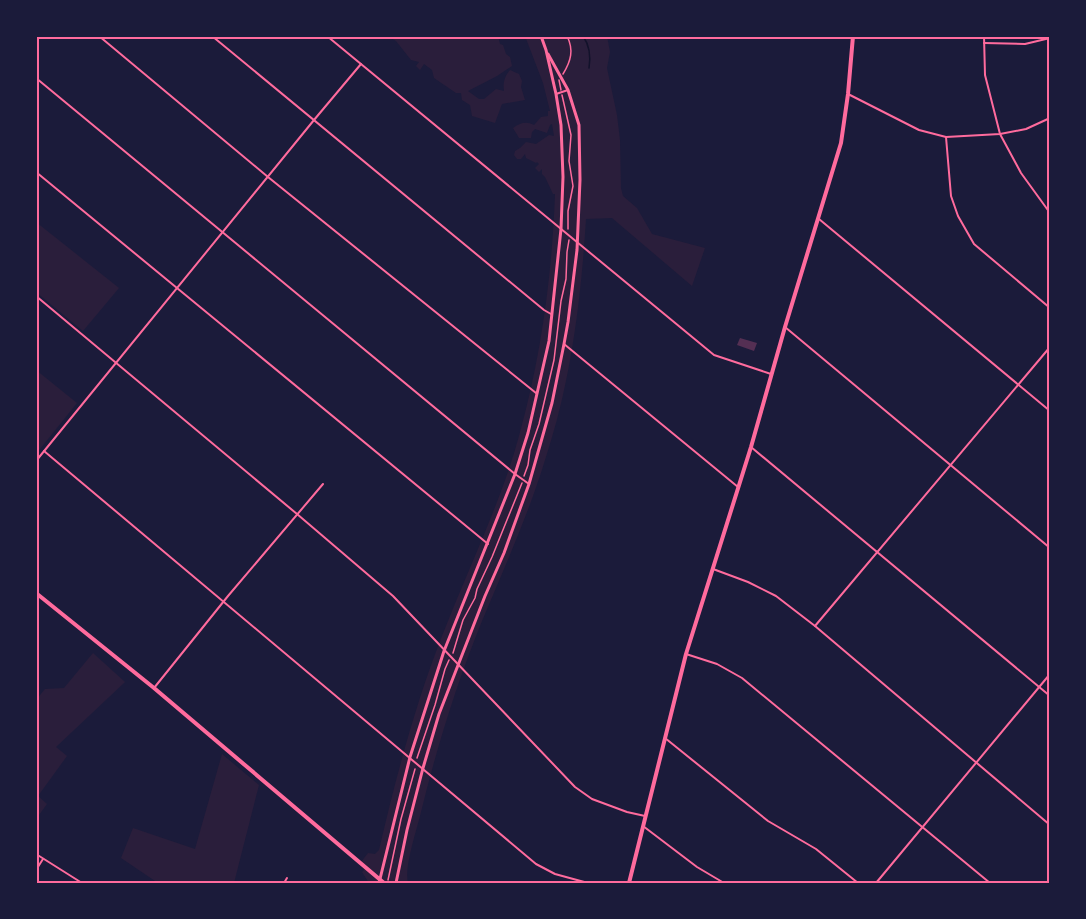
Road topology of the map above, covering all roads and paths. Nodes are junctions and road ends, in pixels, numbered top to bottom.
1 (99, 36) edge
2 (212, 36) edge
3 (327, 36) edge
4 (541, 36) edge
5 (567, 36) edge
6 (853, 36) edge
7 (984, 36) edge
8 (1050, 38) edge
9 (984, 43) junction
10 (546, 50) junction
11 (361, 64) junction
12 (563, 75) dead end
13 (36, 78) edge
14 (560, 79) dead end
15 (560, 88) dead end
16 (568, 90) junction
17 (556, 94) junction
18 (848, 94) junction
19 (563, 97) dead end
20 (1050, 118) edge
21 (314, 120) junction
22 (1000, 134) junction
23 (946, 137) junction
24 (36, 172) edge
25 (268, 177) junction
26 (1049, 210) edge
27 (819, 219) junction
28 (568, 228) dead end
29 (561, 229) junction
30 (224, 232) junction
31 (569, 241) dead end
32 (576, 242) junction
33 (178, 288) junction
34 (36, 296) edge
35 (1050, 308) edge
36 (553, 314) junction
37 (785, 327) junction
38 (564, 344) junction
39 (1050, 346) edge
40 (116, 363) junction
41 (772, 374) junction
42 (1017, 384) junction
43 (536, 393) junction
44 (1050, 411) edge
45 (751, 447) junction
46 (44, 451) junction
47 (36, 461) edge
48 (950, 465) junction
49 (515, 474) junction
50 (525, 475) dead end
51 (323, 484) dead end
52 (521, 484) dead end
53 (529, 484) junction
54 (738, 487) junction
55 (297, 514) junction
56 (488, 544) junction
57 (1050, 548) edge
58 (877, 552) junction
59 (713, 569) junction
60 (36, 595) edge
61 (223, 603) junction
62 (815, 626) junction
63 (444, 651) junction
64 (452, 654) dead end
65 (686, 654) junction
66 (449, 660) dead end
67 (458, 664) junction
68 (1050, 674) edge
69 (1039, 687) junction
70 (154, 688) junction
71 (1050, 696) edge
72 (665, 738) junction
73 (410, 757) junction
74 (416, 758) dead end
75 (976, 763) junction
76 (415, 767) dead end
77 (423, 768) junction
78 (645, 816) junction
79 (1050, 825) edge
80 (643, 826) junction
81 (922, 826) junction
82 (36, 854) edge
83 (44, 859) junction
84 (36, 870) edge
85 (287, 878) dead end
86 (383, 882) edge
87 (82, 883) edge
88 (284, 883) edge
89 (396, 883) edge
90 (588, 883) edge
91 (629, 883) edge
92 (724, 883) edge
93 (858, 883) edge
94 (876, 883) edge
95 (990, 883) edge

1 - 25 street
2 - 21 street
3 - 11 street
4 - 10 street
5 - 12 path
6 - 18 main road
7 - 9 street
8 - 9 street
9 - 22 street
10 - 16 street
10 - 17 street
11 - 21 street
11 - 29 street
13 - 30 street
14 - 15 path
16 - 17 street
16 - 32 street
17 - 29 street
18 - 23 street
18 - 27 main road
19 - 28 path
20 - 22 street
21 - 25 street
21 - 36 street
22 - 23 street
22 - 26 street
23 - 35 street
24 - 33 street
25 - 30 street
25 - 43 street
27 - 37 main road
27 - 42 street
29 - 32 street
29 - 36 street
30 - 33 street
30 - 49 street
31 - 50 path
32 - 38 street
32 - 41 street
33 - 40 street
33 - 56 street
34 - 40 street
36 - 43 street
37 - 41 main road
37 - 48 street
38 - 53 street
38 - 54 street
39 - 42 street
40 - 46 street
40 - 55 street
41 - 45 main road
42 - 44 street
42 - 48 street
43 - 49 street
45 - 54 main road
45 - 58 street
46 - 47 street
46 - 61 street
48 - 57 street
48 - 58 street
49 - 53 street
49 - 56 street
51 - 55 street
52 - 64 path
53 - 67 street
54 - 59 main road
55 - 61 street
55 - 63 street
56 - 63 street
58 - 62 street
58 - 69 street
59 - 62 street
59 - 65 main road
60 - 70 main road
61 - 70 street
61 - 73 street
62 - 75 street
63 - 67 street
63 - 73 street
65 - 72 main road
65 - 81 street
66 - 74 path
67 - 77 street
67 - 78 street
68 - 69 street
69 - 71 street
69 - 75 street
70 - 86 main road
72 - 78 main road
72 - 93 street
73 - 77 street
73 - 86 street
75 - 79 street
75 - 81 street
76 - 86 path
77 - 89 street
77 - 90 street
78 - 80 main road
80 - 91 main road
80 - 92 street
81 - 94 street
81 - 95 street
82 - 83 street
83 - 84 street
83 - 87 street
85 - 88 street

